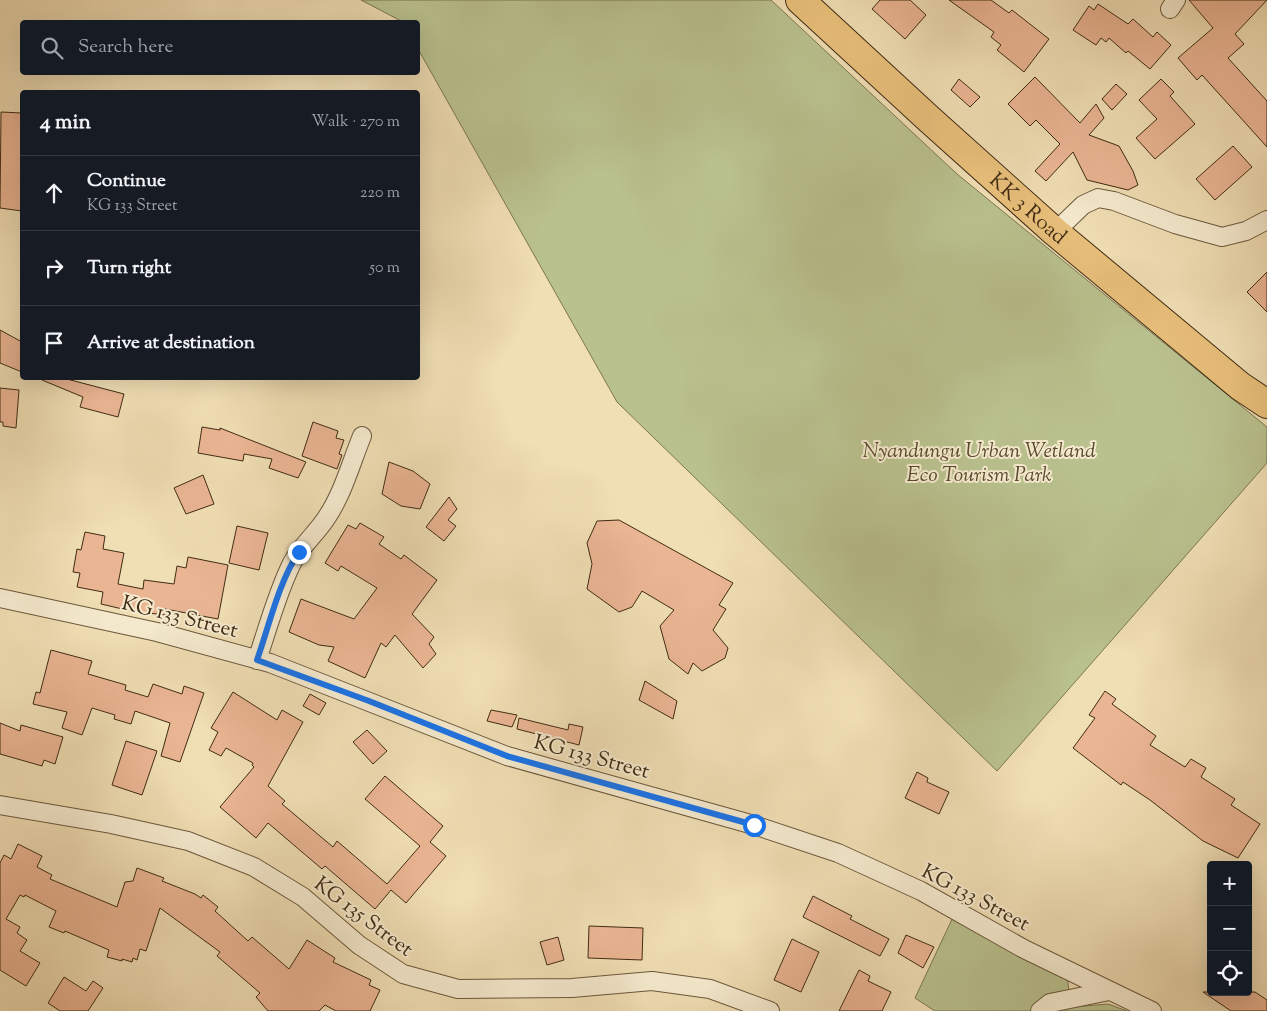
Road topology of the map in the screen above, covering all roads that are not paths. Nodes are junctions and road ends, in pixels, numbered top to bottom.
1 (800, 0) edge
2 (1267, 220) edge
3 (1055, 232) junction
4 (1267, 404) edge
5 (362, 436) dead end
6 (0, 598) edge
7 (257, 660) junction
8 (0, 805) edge
9 (1108, 991) junction
10 (770, 1011) edge
11 (1040, 1011) edge
12 (1152, 1011) edge

1 - 3 highway, KK 3 Road
2 - 3 street
3 - 4 highway, KK 3 Road
5 - 7 street
6 - 7 street, KG 133 Street
7 - 9 street, KG 133 Street
8 - 10 street, KG 135 Street
9 - 11 street
9 - 12 street, KG 133 Street

